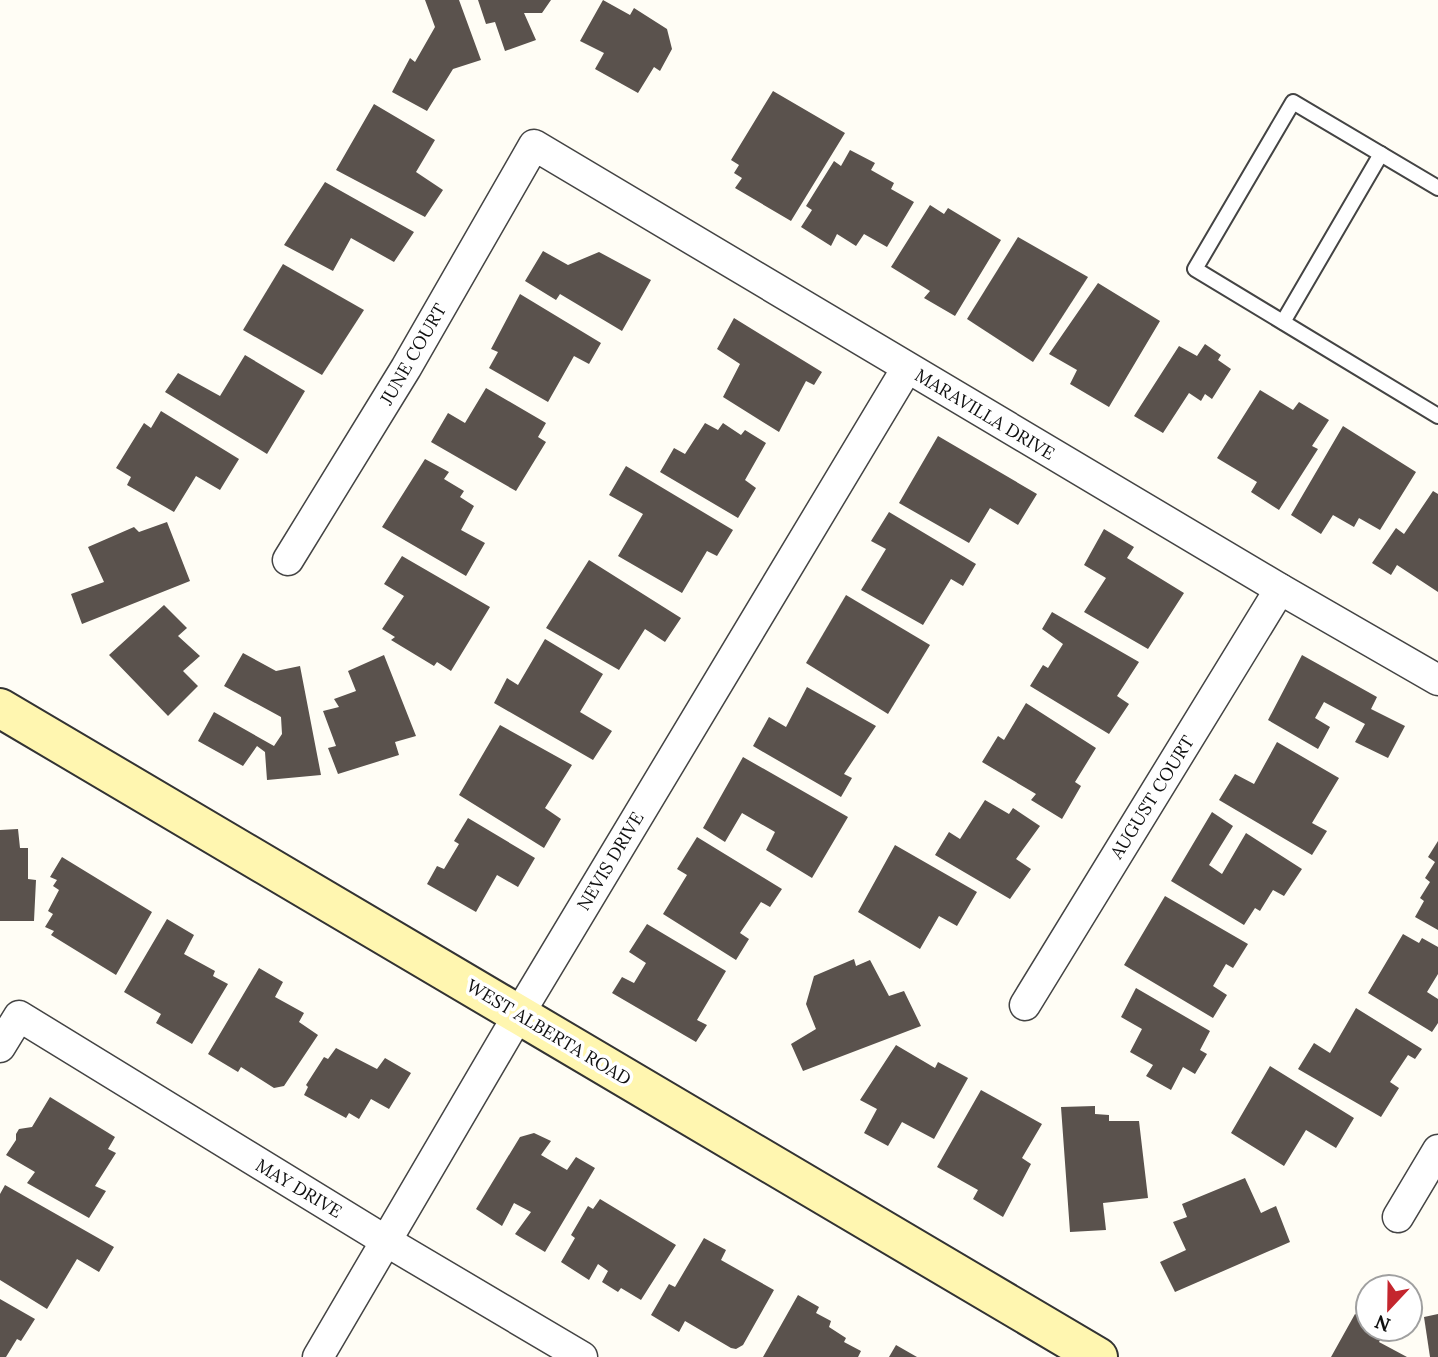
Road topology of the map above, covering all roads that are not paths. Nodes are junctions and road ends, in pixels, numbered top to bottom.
1 (534, 145) joint
2 (1381, 154) junction
3 (1438, 188) edge
4 (1283, 322) junction
5 (907, 368) junction
6 (1438, 416) edge
7 (288, 560) dead end
8 (1280, 589) junction
9 (1438, 680) edge
10 (0, 708) edge
11 (1025, 1004) dead end
12 (519, 1014) junction
13 (0, 1047) edge
14 (1438, 1150) edge
15 (1398, 1217) dead end
16 (386, 1241) junction
17 (317, 1357) edge
18 (582, 1357) edge
19 (1098, 1357) edge

1 - 5 street, MARAVILLA DRIVE
1 - 7 street, JUNE COURT
2 - 3 lane
2 - 4 lane
2 - 4 lane
4 - 6 lane
5 - 8 street, MARAVILLA DRIVE
5 - 12 street, NEVIS DRIVE
8 - 9 street, MARAVILLA DRIVE
8 - 11 street, AUGUST COURT
10 - 12 street, WEST ALBERTA ROAD
12 - 16 street, NEVIS DRIVE
12 - 19 street, WEST ALBERTA ROAD
13 - 16 street, MAY DRIVE
14 - 15 street
16 - 17 street, NEVIS DRIVE
16 - 18 street, MAY DRIVE

